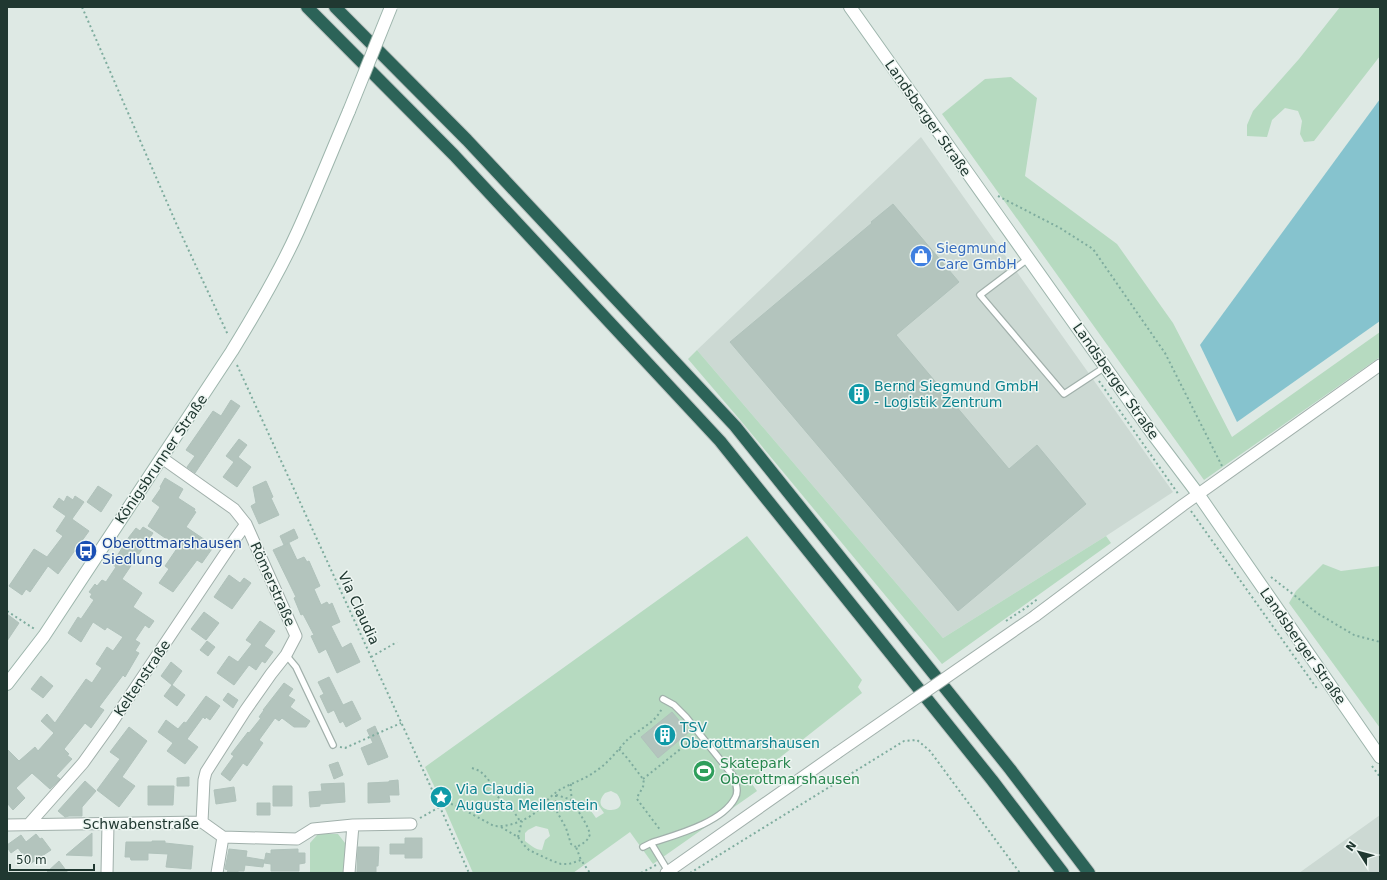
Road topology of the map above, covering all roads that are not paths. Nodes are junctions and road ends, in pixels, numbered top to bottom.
1 (307, 7) edge
2 (335, 7) edge
3 (391, 7) edge
4 (850, 7) edge
5 (1029, 258) junction
6 (1380, 366) edge
7 (1106, 367) junction
8 (162, 458) junction
9 (1198, 494) junction
10 (246, 524) junction
11 (286, 655) junction
12 (8, 680) edge
13 (663, 699) road end
14 (333, 746) road end
15 (1380, 757) edge
16 (202, 822) junction
17 (29, 824) junction
18 (108, 824) junction
19 (411, 824) road end
20 (7, 825) edge
21 (353, 825) junction
22 (223, 837) junction
23 (651, 843) junction
24 (643, 847) dead end
25 (667, 872) edge
26 (108, 873) edge
27 (217, 873) edge
28 (349, 873) edge
29 (1063, 873) edge
30 (1089, 873) edge

1 - 29 highway
2 - 30 highway
3 - 8 street, Königsbrunner Straße, bridge
4 - 5 street, Landsberger Straße
5 - 7 street, Landsberger Straße
5 - 7 lane
6 - 9 street
7 - 9 street, Landsberger Straße
8 - 10 street, Römerstraße
8 - 12 street, Königsbrunner Straße
9 - 15 street, Landsberger Straße
9 - 25 street, bridge
10 - 11 street, Römerstraße
10 - 17 street, Keltenstraße
11 - 14 lane
11 - 16 street, Römerstraße
13 - 23 lane
16 - 18 street, Schwabenstraße
16 - 22 street, Schwabenstraße
17 - 18 street, Schwabenstraße
17 - 20 street, Schwabenstraße
18 - 26 street
19 - 21 street
21 - 22 street
21 - 28 street
22 - 27 street
23 - 24 lane
23 - 25 lane

